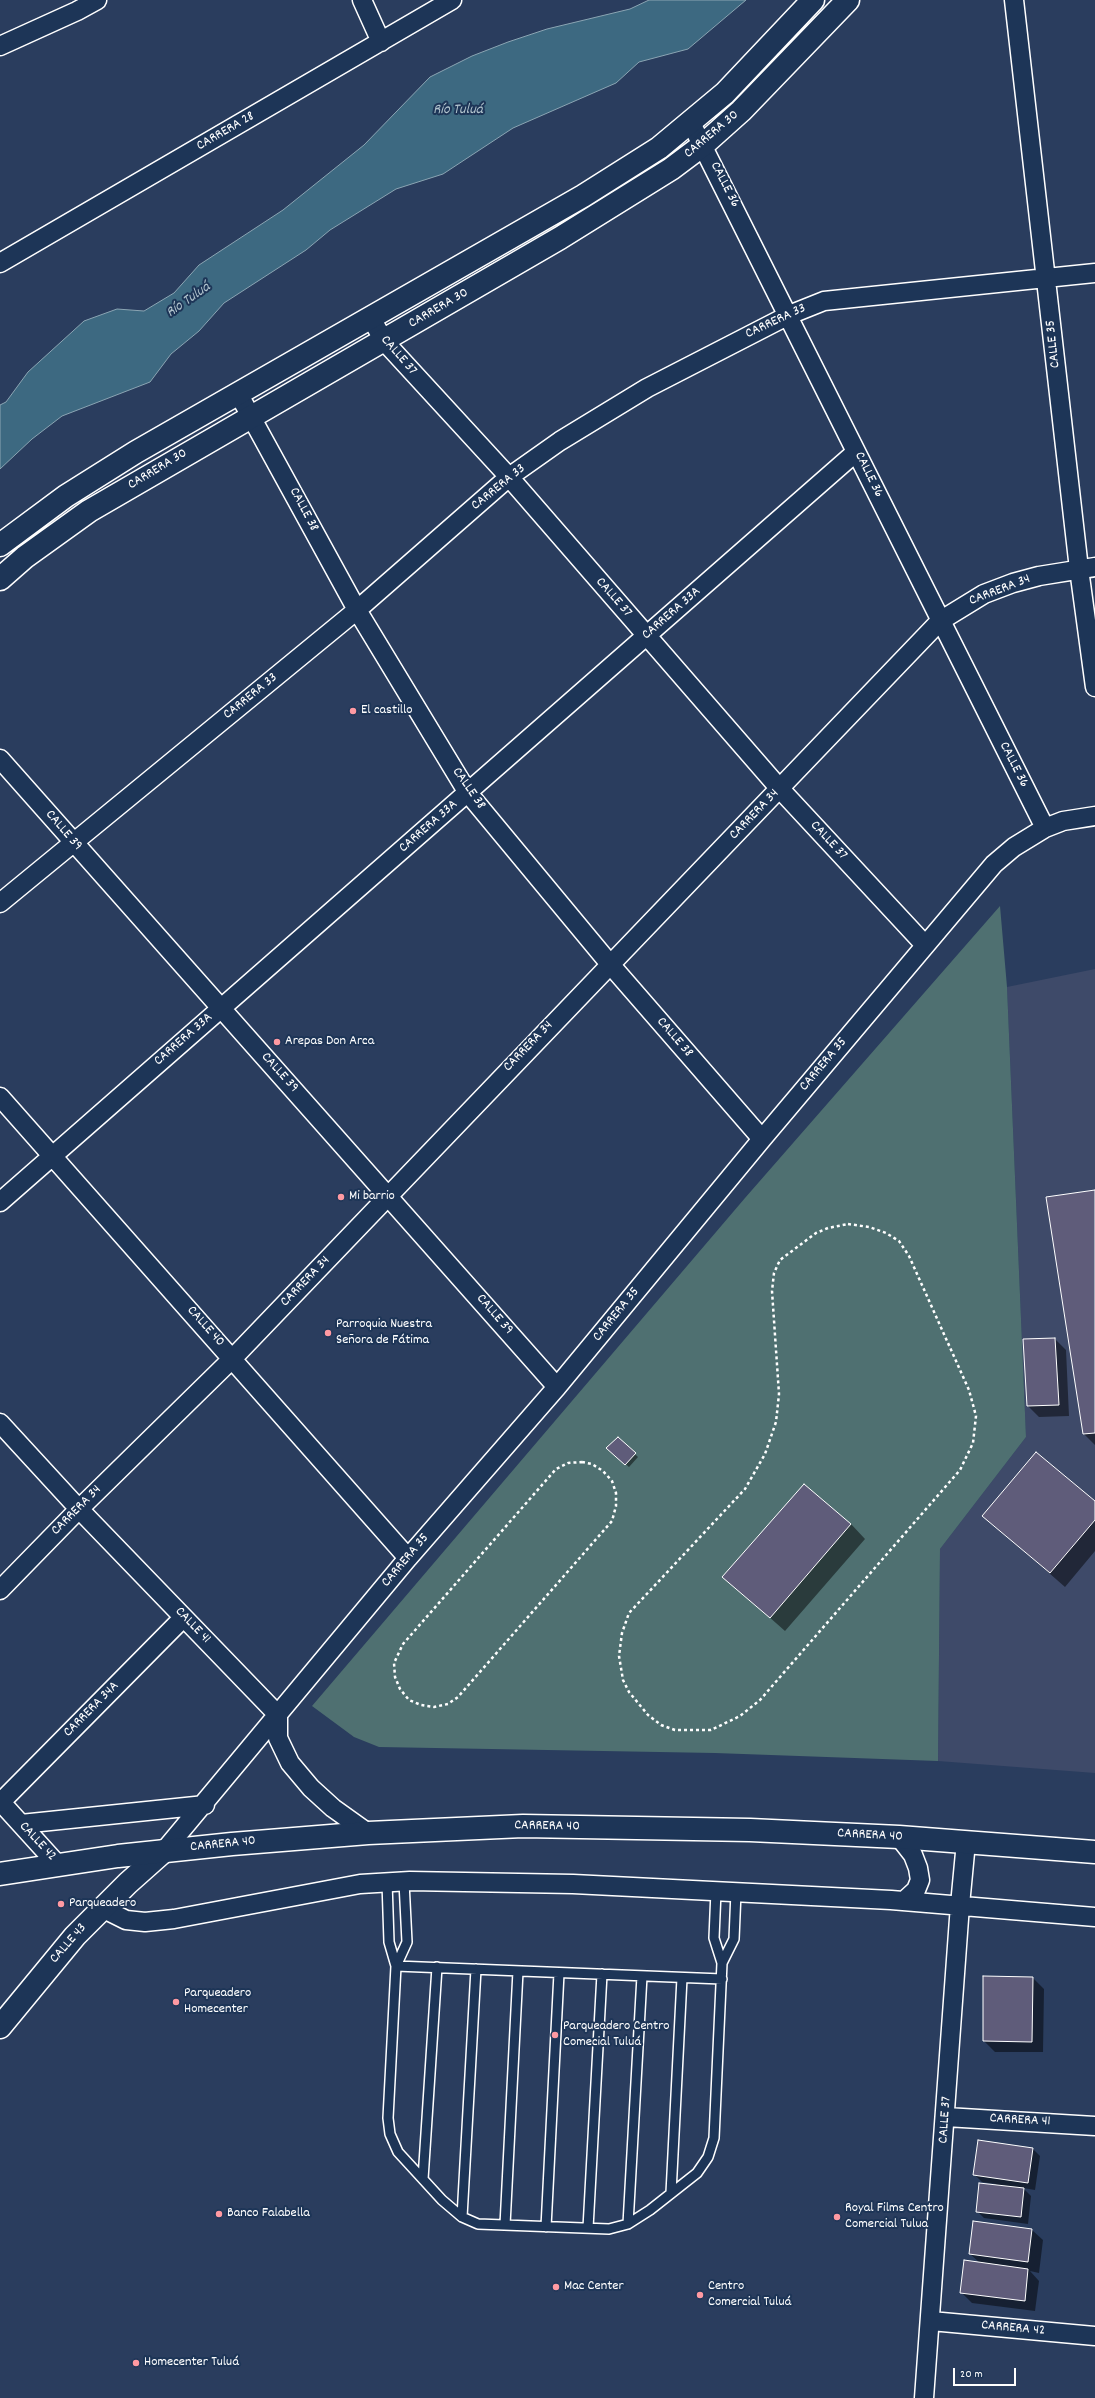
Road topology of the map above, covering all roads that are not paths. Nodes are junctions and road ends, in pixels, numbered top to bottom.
1 (97, 0) edge
2 (362, 0) edge
3 (452, 0) edge
4 (813, 0) edge
5 (848, 0) edge
6 (1014, 0) edge
7 (381, 42) junction
8 (0, 46) edge
9 (691, 123) junction
10 (703, 145) junction
11 (0, 263) edge
12 (1095, 273) edge
13 (1047, 279) junction
14 (789, 314) junction
15 (370, 318) junction
16 (384, 341) junction
17 (238, 393) junction
18 (252, 416) junction
19 (856, 452) junction
20 (509, 477) junction
21 (0, 545) edge
22 (1087, 568) edge
23 (0, 579) edge
24 (357, 610) junction
25 (940, 621) junction
26 (646, 637) junction
27 (1095, 687) edge
28 (0, 758) edge
29 (780, 789) junction
30 (468, 793) junction
31 (1095, 816) edge
32 (1045, 828) junction
33 (73, 843) junction
34 (0, 903) edge
35 (925, 945) junction
36 (609, 963) junction
37 (221, 1008) junction
38 (0, 1098) edge
39 (762, 1140) junction
40 (51, 1156) junction
41 (389, 1196) junction
42 (0, 1202) edge
43 (233, 1358) junction
44 (557, 1387) junction
45 (0, 1423) edge
46 (79, 1509) junction
47 (408, 1558) junction
48 (0, 1590) edge
49 (183, 1618) junction
50 (278, 1715) junction
51 (0, 1801) edge
52 (204, 1805) junction
53 (21, 1824) junction
54 (368, 1833) junction
55 (899, 1837) junction
56 (966, 1842) junction
57 (164, 1851) junction
58 (1095, 1852) edge
59 (58, 1865) junction
60 (0, 1874) edge
61 (395, 1882) junction
62 (716, 1891) junction
63 (736, 1892) junction
64 (904, 1901) junction
65 (960, 1905) junction
66 (102, 1908) junction
67 (1095, 1917) edge
68 (722, 1964) junction
69 (396, 1966) junction
70 (437, 1967) junction
71 (476, 1969) junction
72 (518, 1971) junction
73 (559, 1973) junction
74 (602, 1974) junction
75 (642, 1976) junction
76 (682, 1978) junction
77 (722, 1980) junction
78 (0, 2027) edge
79 (946, 2117) junction
80 (1095, 2126) edge
81 (423, 2179) junction
82 (671, 2194) junction
83 (462, 2217) junction
84 (628, 2224) junction
85 (505, 2225) junction
86 (546, 2227) junction
87 (588, 2228) junction
88 (931, 2321) junction
89 (1095, 2336) edge
90 (924, 2398) edge

1 - 8 street
2 - 7 street
3 - 7 street, CARRERA 28
4 - 9 main road, CARRERA 30
5 - 10 main road, CARRERA 30
6 - 13 street, CALLE 35
7 - 11 street, CARRERA 28
9 - 10 street, CALLE 36
9 - 15 main road, CARRERA 30
10 - 14 street, CALLE 36
10 - 16 main road, CARRERA 30
12 - 13 street, CARRERA 33
13 - 14 street, CARRERA 33
13 - 22 street, CALLE 35
14 - 19 street, CALLE 36
14 - 20 street, CARRERA 33
15 - 16 street, CALLE 37
15 - 17 main road, CARRERA 30
16 - 18 main road, CARRERA 30
16 - 20 street, CALLE 37
17 - 18 street, CALLE 38
17 - 21 main road, CARRERA 30
18 - 23 main road, CARRERA 30
18 - 24 street, CALLE 38
19 - 25 street, CALLE 36
19 - 26 street, CARRERA 33A
20 - 24 street, CARRERA 33
20 - 26 street, CALLE 37
22 - 25 street, CARRERA 34
22 - 27 street, CALLE 35
24 - 30 street, CALLE 38
24 - 33 street, CARRERA 33
25 - 29 street, CARRERA 34
25 - 32 street, CALLE 36
26 - 29 street, CALLE 37
26 - 30 street, CARRERA 33A
28 - 33 street, CALLE 39
29 - 35 street, CALLE 37
29 - 36 street, CARRERA 34
30 - 36 street, CALLE 38
30 - 37 street, CARRERA 33A
31 - 32 street, CARRERA 35
32 - 35 street, CARRERA 35
33 - 34 street, CARRERA 33
33 - 37 street, CALLE 39
35 - 39 street, CARRERA 35
36 - 39 street, CALLE 38
36 - 41 street, CARRERA 34
37 - 40 street, CARRERA 33A
37 - 41 street, CALLE 39
38 - 40 street, CALLE 40
39 - 44 street, CARRERA 35
40 - 42 street, CARRERA 33A
40 - 43 street, CALLE 40
41 - 43 street, CARRERA 34
41 - 44 street, CALLE 39
43 - 46 street, CARRERA 34
43 - 47 street, CALLE 40
44 - 47 street, CARRERA 35
45 - 46 street, CALLE 41
46 - 48 street, CARRERA 34
46 - 49 street, CALLE 41
47 - 50 street, CARRERA 35
49 - 50 street, CALLE 41
49 - 51 street, CARRERA 34A
50 - 52 street, CARRERA 35
50 - 54 street
51 - 53 street, CALLE 42
52 - 53 street
52 - 57 street, CARRERA 35
53 - 59 street, CALLE 42
54 - 55 main road, CARRERA 40
54 - 57 main road, CARRERA 40
55 - 56 main road, CARRERA 40
55 - 64 street
56 - 58 main road, CARRERA 40
56 - 65 street, CALLE 37
57 - 59 main road, CARRERA 40
57 - 66 main road, CALLE 43
59 - 60 main road, CARRERA 40
61 - 62 street
61 - 66 street
61 - 69 lane
61 - 69 lane
62 - 63 street
62 - 68 lane
63 - 64 street
63 - 68 lane
64 - 65 street
65 - 67 street
65 - 79 street, CALLE 37
66 - 78 main road, CALLE 43
68 - 77 lane
69 - 70 lane
69 - 81 lane
70 - 71 lane
70 - 81 lane
71 - 72 lane
71 - 83 lane
72 - 73 lane
72 - 85 lane
73 - 74 lane
73 - 86 lane
74 - 75 lane
74 - 87 lane
75 - 76 lane
75 - 84 lane
76 - 77 lane
76 - 82 lane
77 - 82 lane
79 - 80 street, CARRERA 41
79 - 88 street, CALLE 37
81 - 83 lane
82 - 84 lane
83 - 85 lane
84 - 87 lane
85 - 86 lane
86 - 87 lane
88 - 89 street, CARRERA 42
88 - 90 street, CALLE 37

